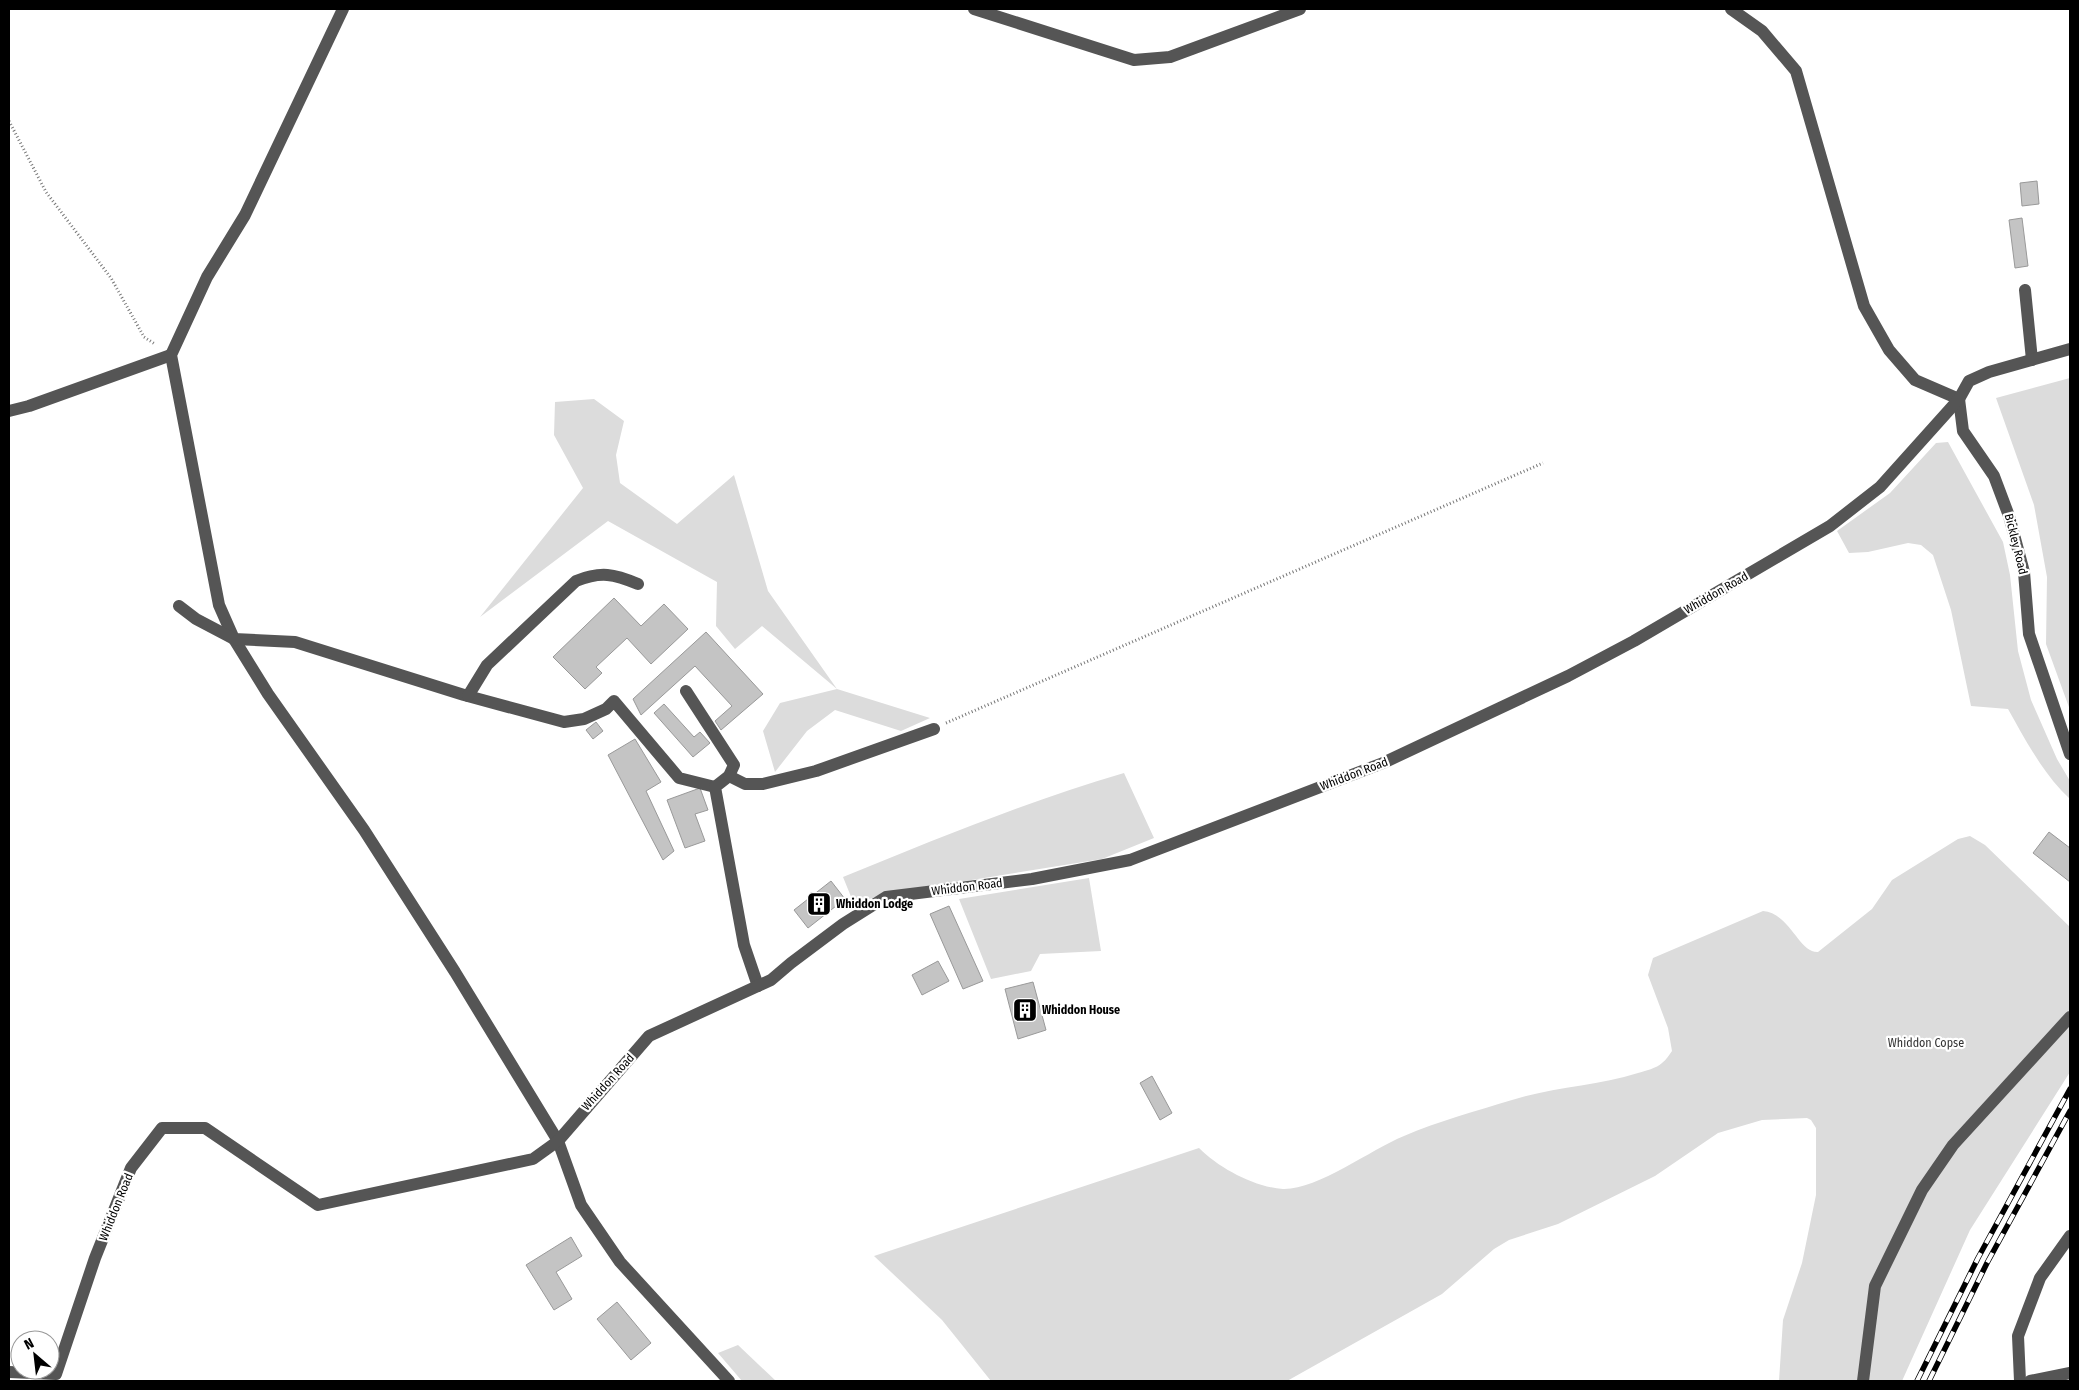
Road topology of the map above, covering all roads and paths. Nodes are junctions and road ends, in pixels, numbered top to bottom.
1 (343, 9) edge
2 (974, 9) edge
3 (1300, 9) edge
4 (1731, 9) edge
5 (9, 121) edge
6 (2025, 290) dead end
7 (2070, 348) edge
8 (171, 355) junction
9 (2032, 360) junction
10 (1959, 398) junction
11 (9, 410) edge
12 (1543, 463) dead end
13 (638, 584) dead end
14 (178, 606) dead end
15 (234, 639) junction
16 (686, 691) dead end
17 (468, 696) junction
18 (934, 729) joint
19 (2070, 754) edge
20 (729, 776) junction
21 (715, 787) junction
22 (758, 986) junction
23 (2070, 1017) edge
24 (558, 1141) junction
25 (2070, 1236) edge
26 (9, 1372) edge
27 (2070, 1373) edge
28 (729, 1381) edge
29 (1863, 1381) edge
30 (2020, 1381) edge
31 (2030, 1381) edge

1 - 8 street
2 - 3 street
4 - 10 street
5 - 8 path
6 - 9 street
7 - 9 street, Whiddon Road
8 - 11 street
8 - 15 street
9 - 10 street, Whiddon Road
10 - 19 street, Bickley Road
10 - 22 street, Whiddon Road
12 - 18 path
13 - 17 street
14 - 15 street
15 - 17 street
15 - 24 street
16 - 20 street
17 - 21 street
18 - 20 street
20 - 21 street
21 - 22 street
22 - 24 street, Whiddon Road
23 - 29 street
24 - 26 street, Whiddon Road
24 - 28 street
25 - 30 street
27 - 31 street

